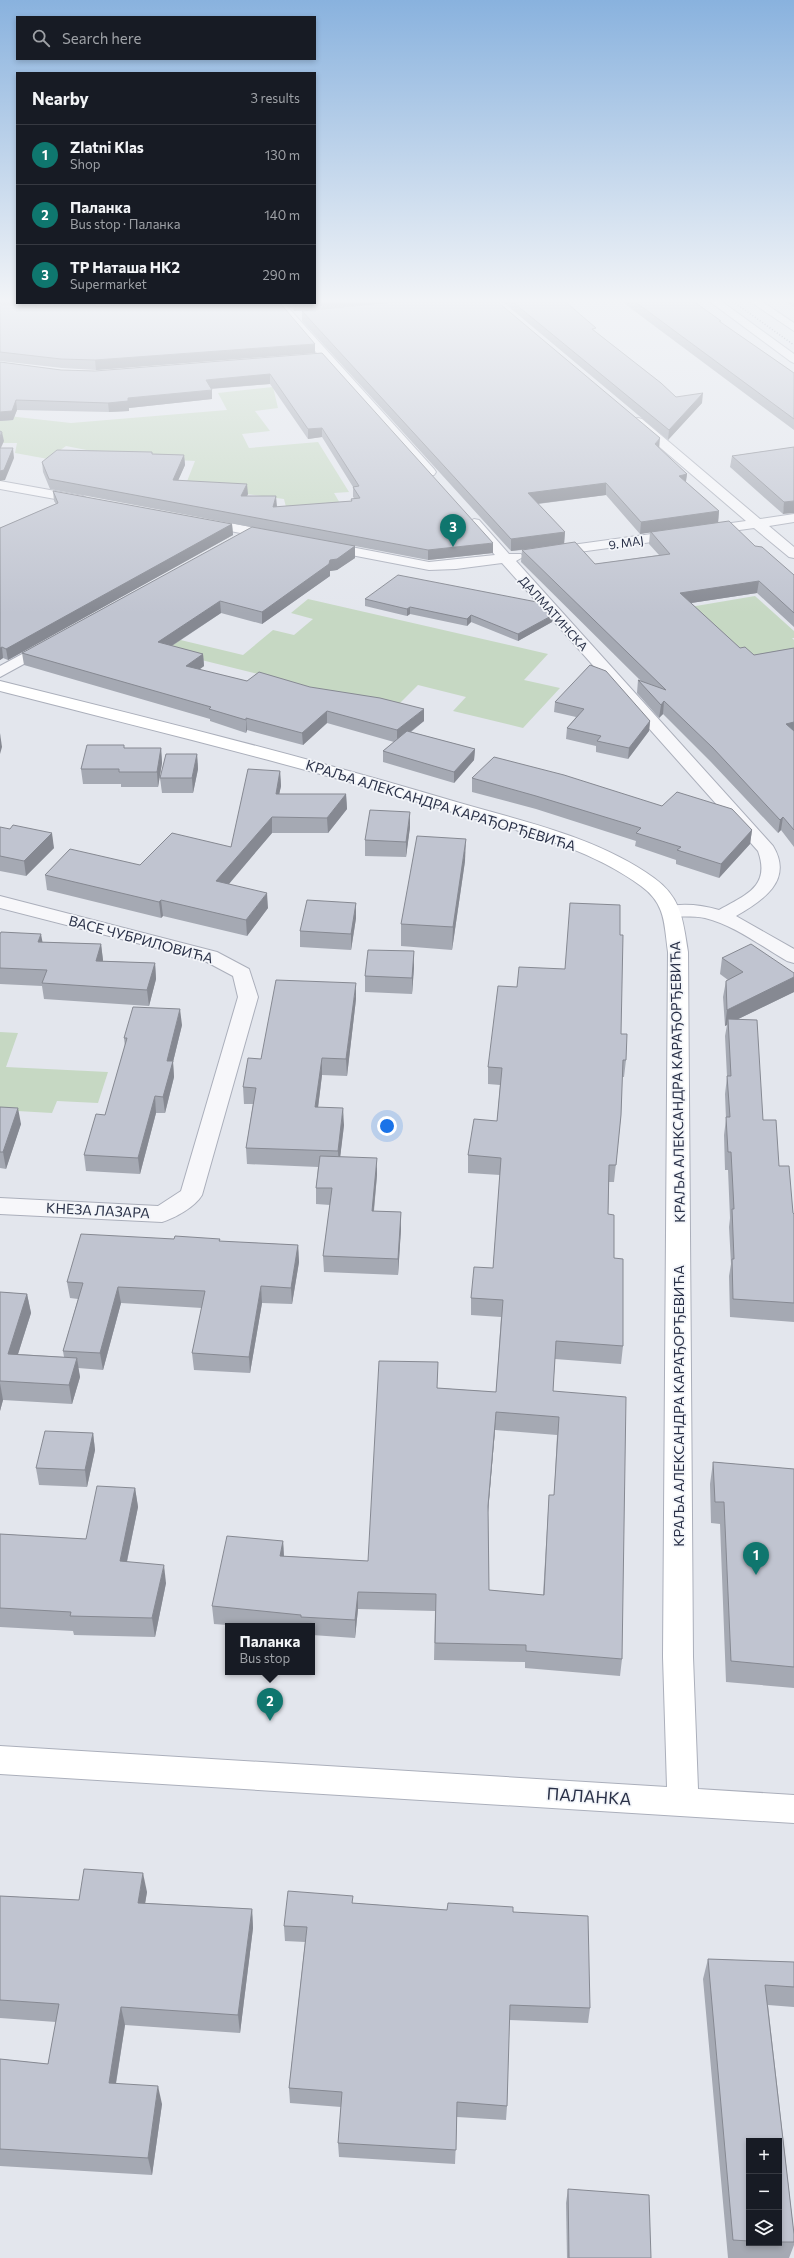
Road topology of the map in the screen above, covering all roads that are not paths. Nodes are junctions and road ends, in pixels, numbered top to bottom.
1 (368, 403) edge
2 (631, 416) edge
3 (437, 481) edge
4 (0, 485) edge
5 (97, 503) edge
6 (463, 511) edge
7 (794, 518) edge
8 (190, 520) edge
9 (759, 523) junction
10 (252, 531) junction
11 (291, 539) edge
12 (232, 542) edge
13 (314, 544) edge
14 (794, 554) edge
15 (505, 558) junction
16 (61, 638) edge
17 (0, 672) edge
18 (0, 686) edge
19 (0, 902) edge
20 (672, 911) junction
21 (720, 917) junction
22 (794, 958) edge
23 (191, 1195) joint
24 (0, 1206) edge
25 (0, 1760) edge
26 (683, 1802) junction
27 (794, 1809) edge

1 - 3 street
2 - 9 street
4 - 5 street
6 - 15 street, ДАЛМАТИНСКА
7 - 9 street, 9. МАЈ
8 - 10 street
9 - 14 street
9 - 15 street, 9. МАЈ
10 - 11 street
10 - 12 street
13 - 15 street, 9. МАЈ
15 - 21 street, ДАЛМАТИНСКА
16 - 17 street
18 - 20 street, КРАЉА АЛЕКСАНДРА КАРАЂОРЂЕВИЋА
19 - 23 street, ВАСЕ ЧУБРИЛОВИЋА
20 - 21 street
20 - 26 street, КРАЉА АЛЕКСАНДРА КАРАЂОРЂЕВИЋА
21 - 22 street
23 - 24 street, КНЕЗА ЛАЗАРА
25 - 26 street, ПАЛАНКА
26 - 27 street, ПАЛАНКА

